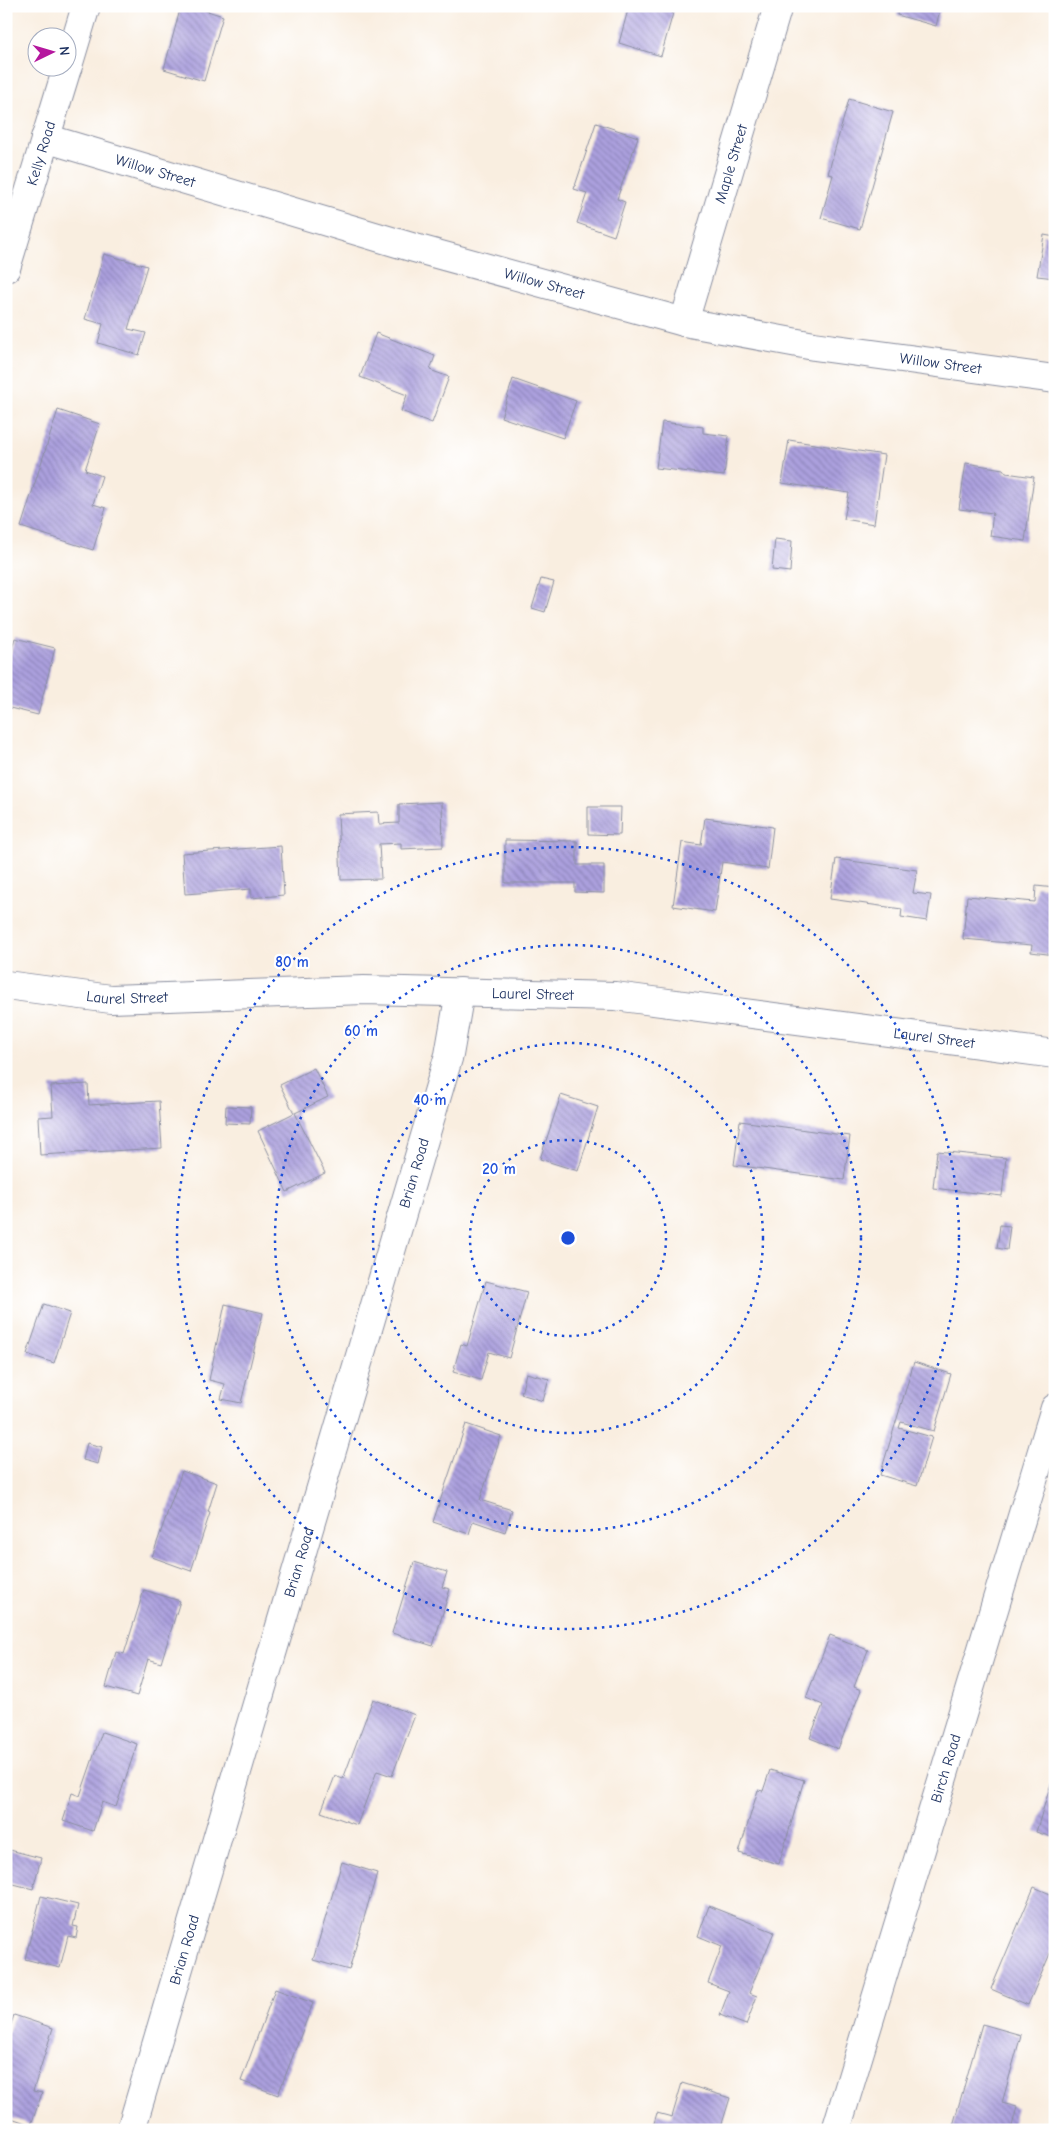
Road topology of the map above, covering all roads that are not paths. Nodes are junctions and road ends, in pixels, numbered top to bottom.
1 (86, 6) edge
2 (778, 6) edge
3 (78, 32) edge
4 (64, 78) edge
5 (46, 138) junction
6 (6, 268) edge
7 (684, 322) junction
8 (1055, 379) edge
9 (6, 985) edge
10 (460, 992) junction
11 (1055, 1054) edge
12 (1055, 1408) edge
13 (131, 2130) edge
14 (836, 2130) edge

1 - 3 street, Kelly Road
2 - 7 street, Maple Street
4 - 5 street, Kelly Road
5 - 6 street, Kelly Road
5 - 7 street, Willow Street
7 - 8 street, Willow Street
9 - 10 street, Laurel Street
10 - 11 street, Laurel Street
10 - 13 street, Brian Road
12 - 14 street, Birch Road

